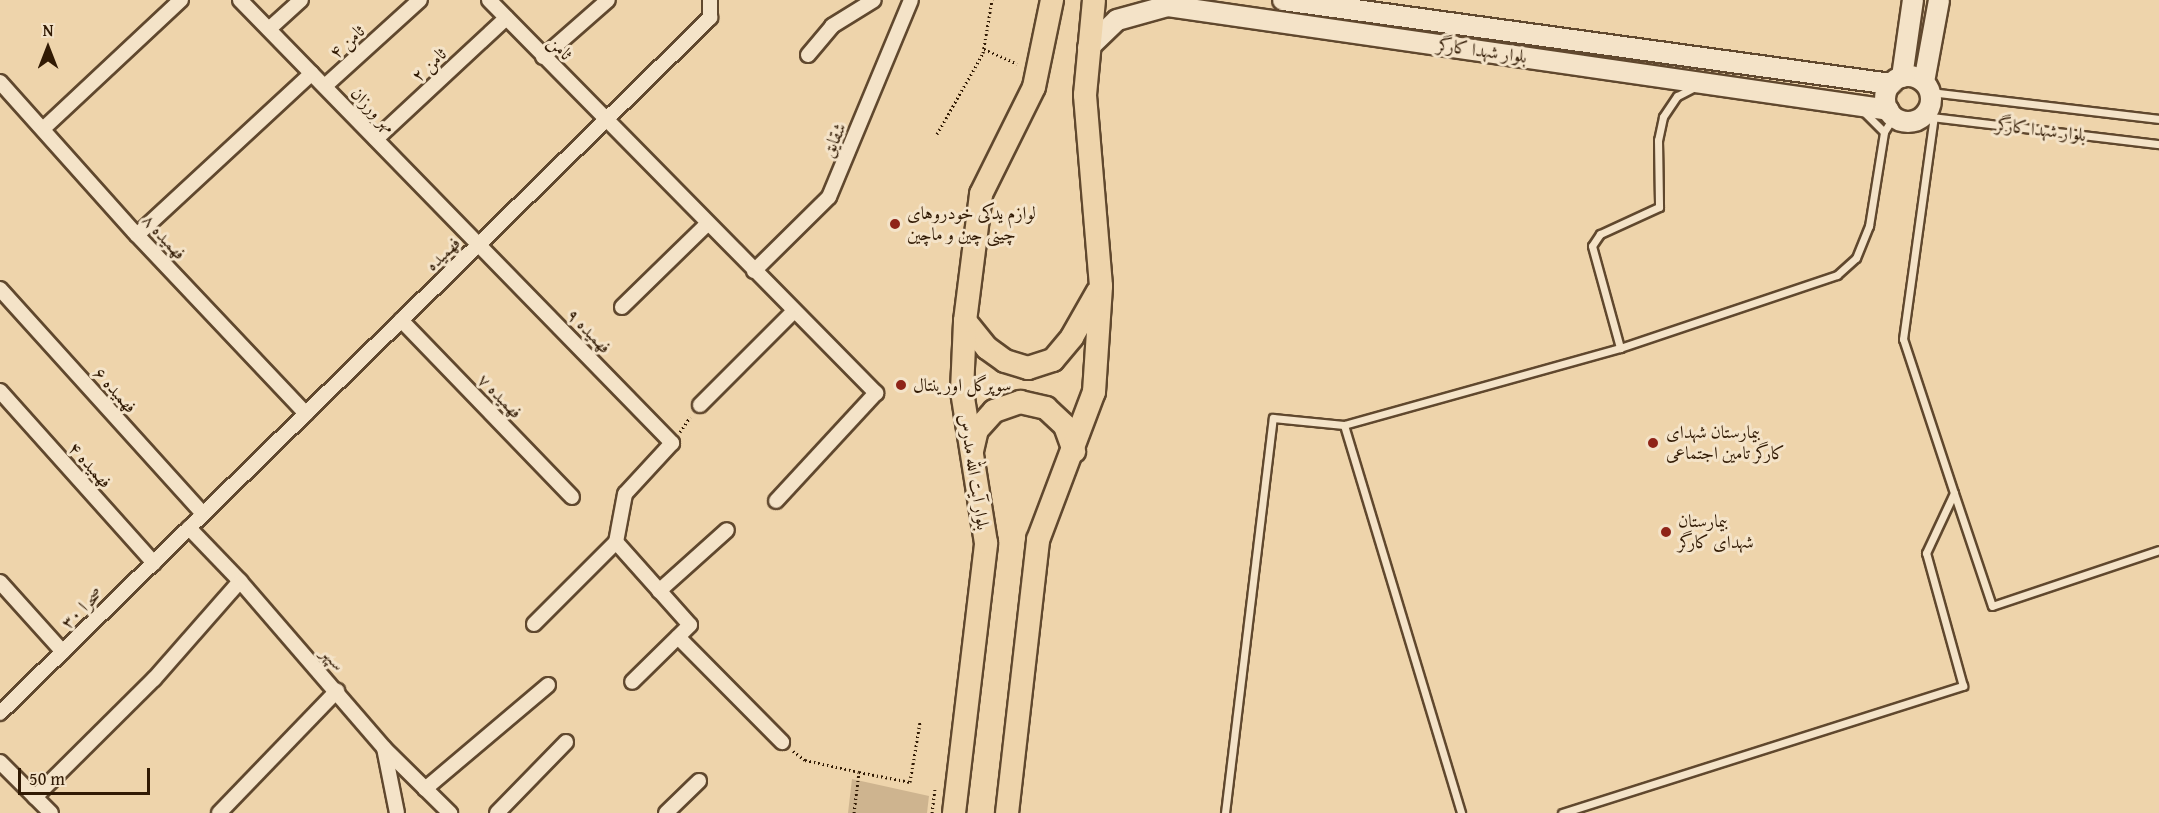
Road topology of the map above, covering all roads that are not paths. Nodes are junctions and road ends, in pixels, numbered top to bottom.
1 (181, 0) edge
2 (240, 0) edge
3 (301, 0) edge
4 (420, 0) edge
5 (608, 0) edge
6 (710, 0) edge
7 (874, 0) edge
8 (911, 0) edge
9 (1052, 0) edge
10 (1094, 0) edge
11 (1283, 0) edge
12 (1913, 0) edge
13 (1939, 0) edge
14 (492, 1) edge
15 (506, 18) junction
16 (269, 29) junction
17 (1088, 48) junction
18 (808, 55) dead end
19 (543, 57) junction
20 (312, 73) junction
21 (1896, 80) junction
22 (0, 82) edge
23 (1702, 83) junction
24 (324, 86) junction
25 (1927, 87) junction
26 (1929, 117) junction
27 (2159, 119) edge
28 (1889, 120) junction
29 (604, 122) junction
30 (42, 129) junction
31 (376, 139) junction
32 (2159, 144) edge
33 (707, 224) junction
34 (137, 235) junction
35 (479, 245) junction
36 (754, 271) junction
37 (1101, 286) junction
38 (0, 289) edge
39 (622, 307) dead end
40 (794, 311) junction
41 (401, 320) junction
42 (965, 321) junction
43 (1620, 348) junction
44 (0, 391) edge
45 (700, 405) road end
46 (306, 414) junction
47 (1344, 425) junction
48 (1074, 451) junction
49 (971, 456) junction
50 (1954, 493) junction
51 (572, 497) dead end
52 (776, 501) dead end
53 (203, 514) junction
54 (189, 528) junction
55 (727, 530) dead end
56 (616, 542) junction
57 (2159, 550) edge
58 (154, 563) junction
59 (240, 581) junction
60 (0, 582) edge
61 (659, 591) junction
62 (534, 624) dead end
63 (678, 637) junction
64 (63, 652) junction
65 (632, 682) dead end
66 (548, 685) dead end
67 (337, 692) junction
68 (0, 713) edge
69 (566, 742) dead end
70 (782, 742) road end
71 (384, 748) junction
72 (0, 762) edge
73 (699, 781) dead end
74 (425, 789) junction
75 (35, 797) junction
76 (51, 813) edge
77 (219, 813) edge
78 (397, 813) edge
79 (450, 813) edge
80 (497, 813) edge
81 (666, 813) edge
82 (954, 813) edge
83 (1007, 813) edge
84 (1225, 813) edge
85 (1461, 813) edge
86 (1562, 813) edge

1 - 30 street
2 - 16 street, مهر ورزان
3 - 16 street
4 - 24 street, ثامن ۴
5 - 19 street
6 - 29 street, فهمیده
7 - 18 street
8 - 36 street, شقایق
9 - 42 main road, بلوار آیت الله مدرس
10 - 17 main road
11 - 21 street, بلوار شهدا کارگر
12 - 21 street
13 - 25 street
14 - 15 street, ثامن
15 - 19 street, ثامن
15 - 31 street, ثامن ۲
16 - 20 street, مهر ورزان
17 - 23 street, بلوار شهدا کارگر
17 - 37 main road
19 - 29 street, ثامن
20 - 24 street, مهر ورزان
20 - 34 street
21 - 25 street
21 - 28 street
22 - 30 street, فهمیده ۸
23 - 28 street, بلوار شهدا کارگر
23 - 43 lane
24 - 31 street, مهر ورزان
25 - 26 street
25 - 27 lane, بلوار شهدا کارگر
26 - 28 street
26 - 32 lane, بلوار شهدا کارگر
26 - 50 lane
28 - 43 lane
29 - 33 street, ثامن
29 - 35 street, فهمیده
30 - 34 street, فهمیده ۸
31 - 35 street, مهر ورزان
33 - 36 street, ثامن
33 - 39 street
34 - 46 street, فهمیده ۸
35 - 41 street, فهمیده
35 - 56 street, فهمیده ۹
36 - 40 street, ثامن
37 - 42 main road
37 - 48 main road
38 - 53 street, فهمیده ۶
40 - 45 street
40 - 52 street, ثامن
41 - 46 street, فهمیده
41 - 51 street, فهمیده ۷
42 - 49 main road, بلوار آیت الله مدرس
43 - 47 lane
44 - 58 street, فهمیده ۴
46 - 53 street, فهمیده
47 - 84 lane
47 - 85 lane
48 - 49 main road
48 - 83 main road
49 - 82 main road, بلوار آیت الله مدرس
50 - 57 lane
50 - 86 lane
53 - 54 street, فهمیده
54 - 58 street, صحرا ۳۰
54 - 59 street, سپهر
55 - 61 street
56 - 61 street
56 - 62 street
58 - 64 street, صحرا ۳۰
59 - 67 street, سپهر
59 - 75 street
60 - 64 street
61 - 63 street
63 - 65 street
63 - 70 street
64 - 68 street, صحرا ۳۰
66 - 74 street
67 - 71 street, سپهر
67 - 77 street
69 - 80 street
71 - 74 street, سپهر
71 - 78 street
72 - 75 street
73 - 81 street
74 - 79 street, سپهر
75 - 76 street

